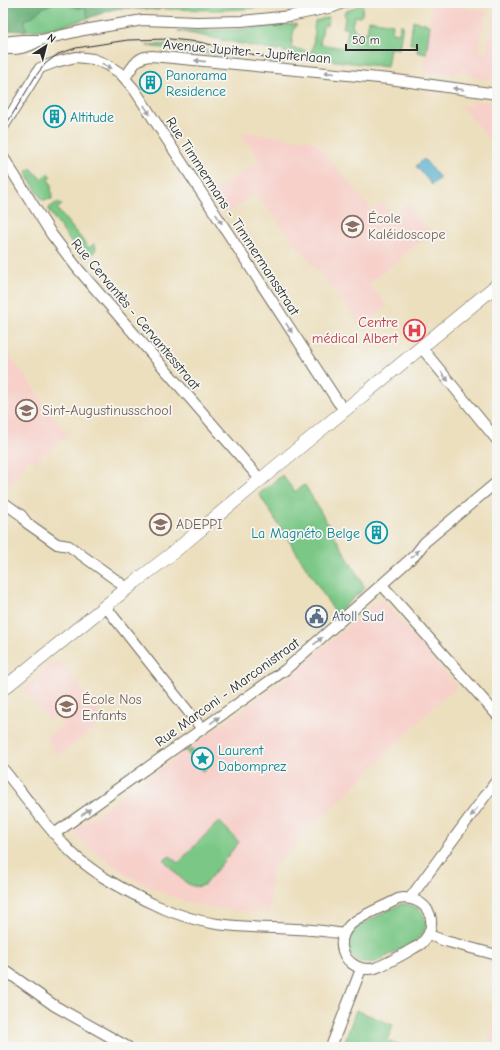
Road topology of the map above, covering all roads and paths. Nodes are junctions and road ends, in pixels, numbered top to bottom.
1 (343, 3) edge
2 (41, 40) junction
3 (3, 42) edge
4 (3, 48) edge
5 (125, 78) junction
6 (497, 94) edge
7 (3, 127) edge
8 (3, 157) edge
9 (497, 285) edge
10 (420, 347) junction
11 (344, 410) junction
12 (497, 440) edge
13 (260, 479) junction
14 (497, 482) edge
15 (3, 502) edge
16 (382, 585) junction
17 (125, 589) junction
18 (105, 606) junction
19 (3, 689) edge
20 (497, 715) edge
21 (202, 729) junction
22 (3, 769) edge
23 (497, 780) edge
24 (54, 834) junction
25 (410, 898) junction
26 (344, 934) junction
27 (429, 934) junction
28 (497, 955) edge
29 (361, 969) junction
30 (3, 970) edge
31 (128, 1047) edge
32 (331, 1047) edge

1 - 2 street
2 - 3 street
2 - 4 street
6 -> 5 street, Avenue Jupiter - Jupiterlaan
7 -> 5 street
5 -> 11 street, Rue Timmermans - Timmermansstraat
8 - 13 street, Rue Cervantès - Cervantesstraat
9 - 10 main road
10 - 11 main road
10 -> 12 street
11 - 13 main road
13 - 17 main road
16 -> 14 street, Rue Marconi - Marconistraat
15 - 17 street
16 - 20 street
21 -> 16 street, Rue Marconi - Marconistraat
17 - 18 main road
18 - 19 main road
18 - 21 street
24 -> 21 street, Rue Marconi - Marconistraat
22 - 24 street
23 -> 25 street
24 - 26 street
25 - 26 street
25 - 27 street
26 - 29 street
27 - 28 street
27 - 29 street
29 - 32 street
30 - 31 street

